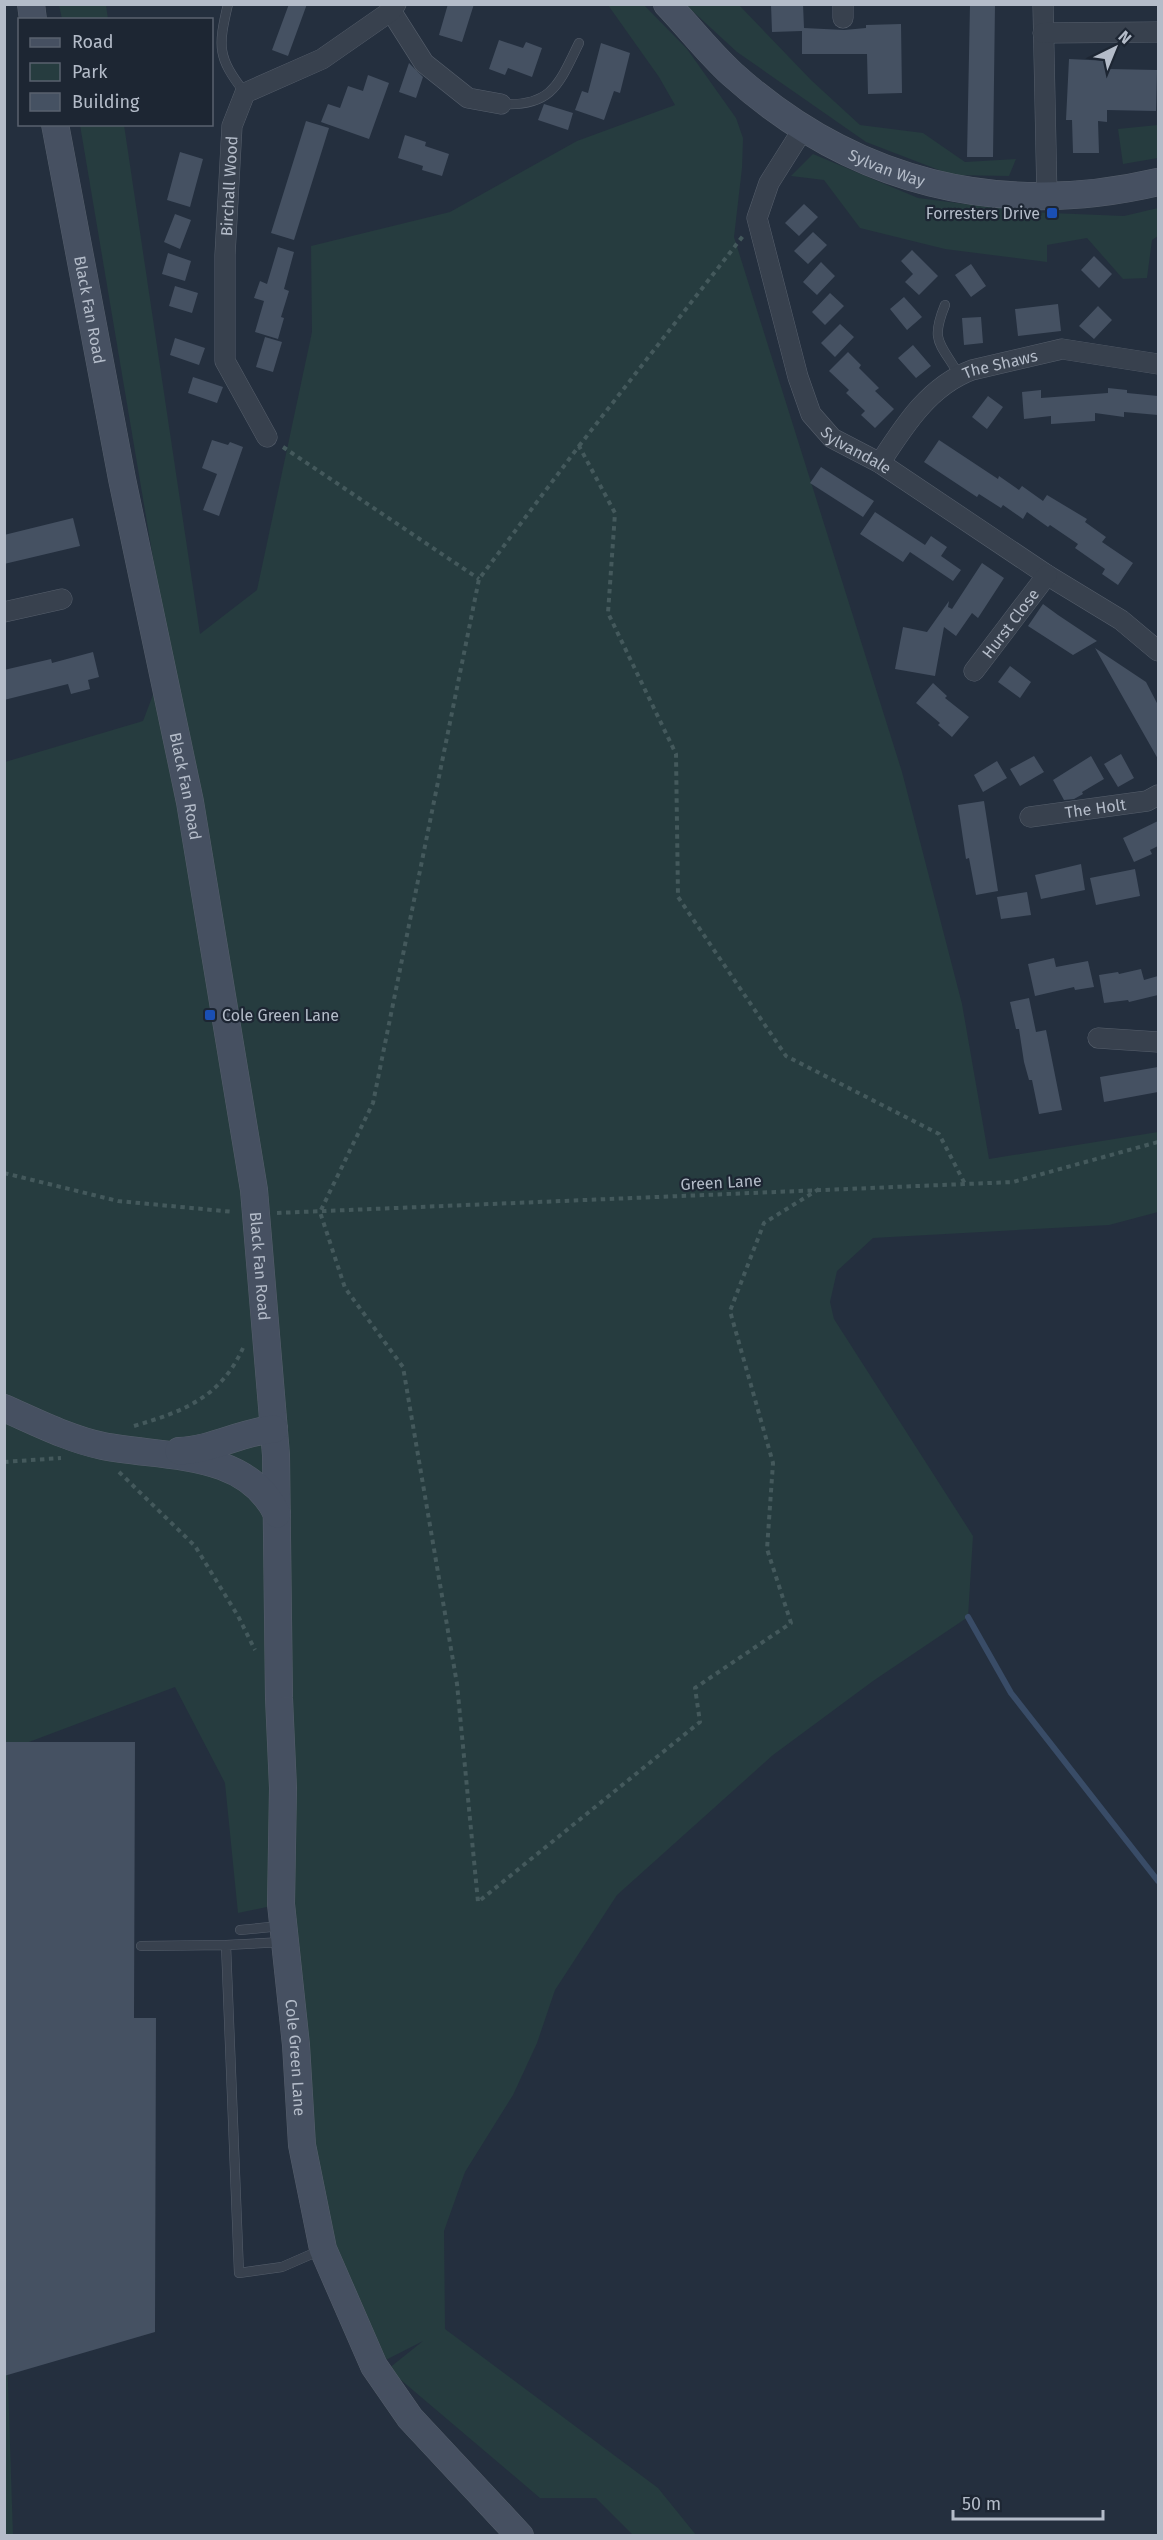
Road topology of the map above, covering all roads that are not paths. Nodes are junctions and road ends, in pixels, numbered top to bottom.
1 (228, 4) edge
2 (667, 4) edge
3 (1043, 4) edge
4 (393, 8) edge
5 (1158, 32) edge
6 (1043, 33) junction
7 (579, 43) dead end
8 (245, 93) junction
9 (501, 104) joint
10 (55, 126) edge
11 (803, 129) junction
12 (1158, 182) edge
13 (1047, 198) junction
14 (945, 305) dead end
15 (1158, 364) edge
16 (958, 375) junction
17 (267, 436) road end
18 (880, 463) junction
19 (1047, 574) junction
20 (62, 599) dead end
21 (4, 612) edge
22 (1158, 651) edge
23 (974, 671) dead end
24 (1158, 795) edge
25 (1030, 817) dead end
26 (1098, 1038) dead end
27 (1158, 1042) edge
28 (4, 1408) edge
29 (274, 1429) junction
30 (147, 1453) junction
31 (276, 1455) joint
32 (277, 1514) junction
33 (240, 1930) dead end
34 (284, 1934) junction
35 (226, 1945) junction
36 (141, 1946) dead end
37 (323, 2249) junction
38 (520, 2535) edge

1 - 8 lane
2 - 11 main road, Sylvan Way
3 - 6 street
4 - 8 street
4 - 9 street
5 - 6 street
6 - 13 street
7 - 9 lane
8 - 17 street, Birchall Wood
10 - 29 main road, Black Fan Road
11 - 13 main road, Sylvan Way
11 - 18 street, Sylvandale
12 - 13 main road, Sylvan Way
14 - 16 lane
15 - 16 street, The Shaws
16 - 18 street, The Shaws
18 - 19 street, Sylvandale
19 - 22 street, Sylvandale
19 - 23 street, Hurst Close
20 - 21 street
24 - 25 street, The Holt
26 - 27 street
28 - 30 main road
29 - 30 main road
29 - 31 main road, Black Fan Road
30 - 32 main road
31 - 32 main road, Cole Green Lane
32 - 34 main road, Cole Green Lane
33 - 34 lane
34 - 35 lane
34 - 37 main road, Cole Green Lane
35 - 36 lane
35 - 37 lane
37 - 38 main road, Cole Green Lane

